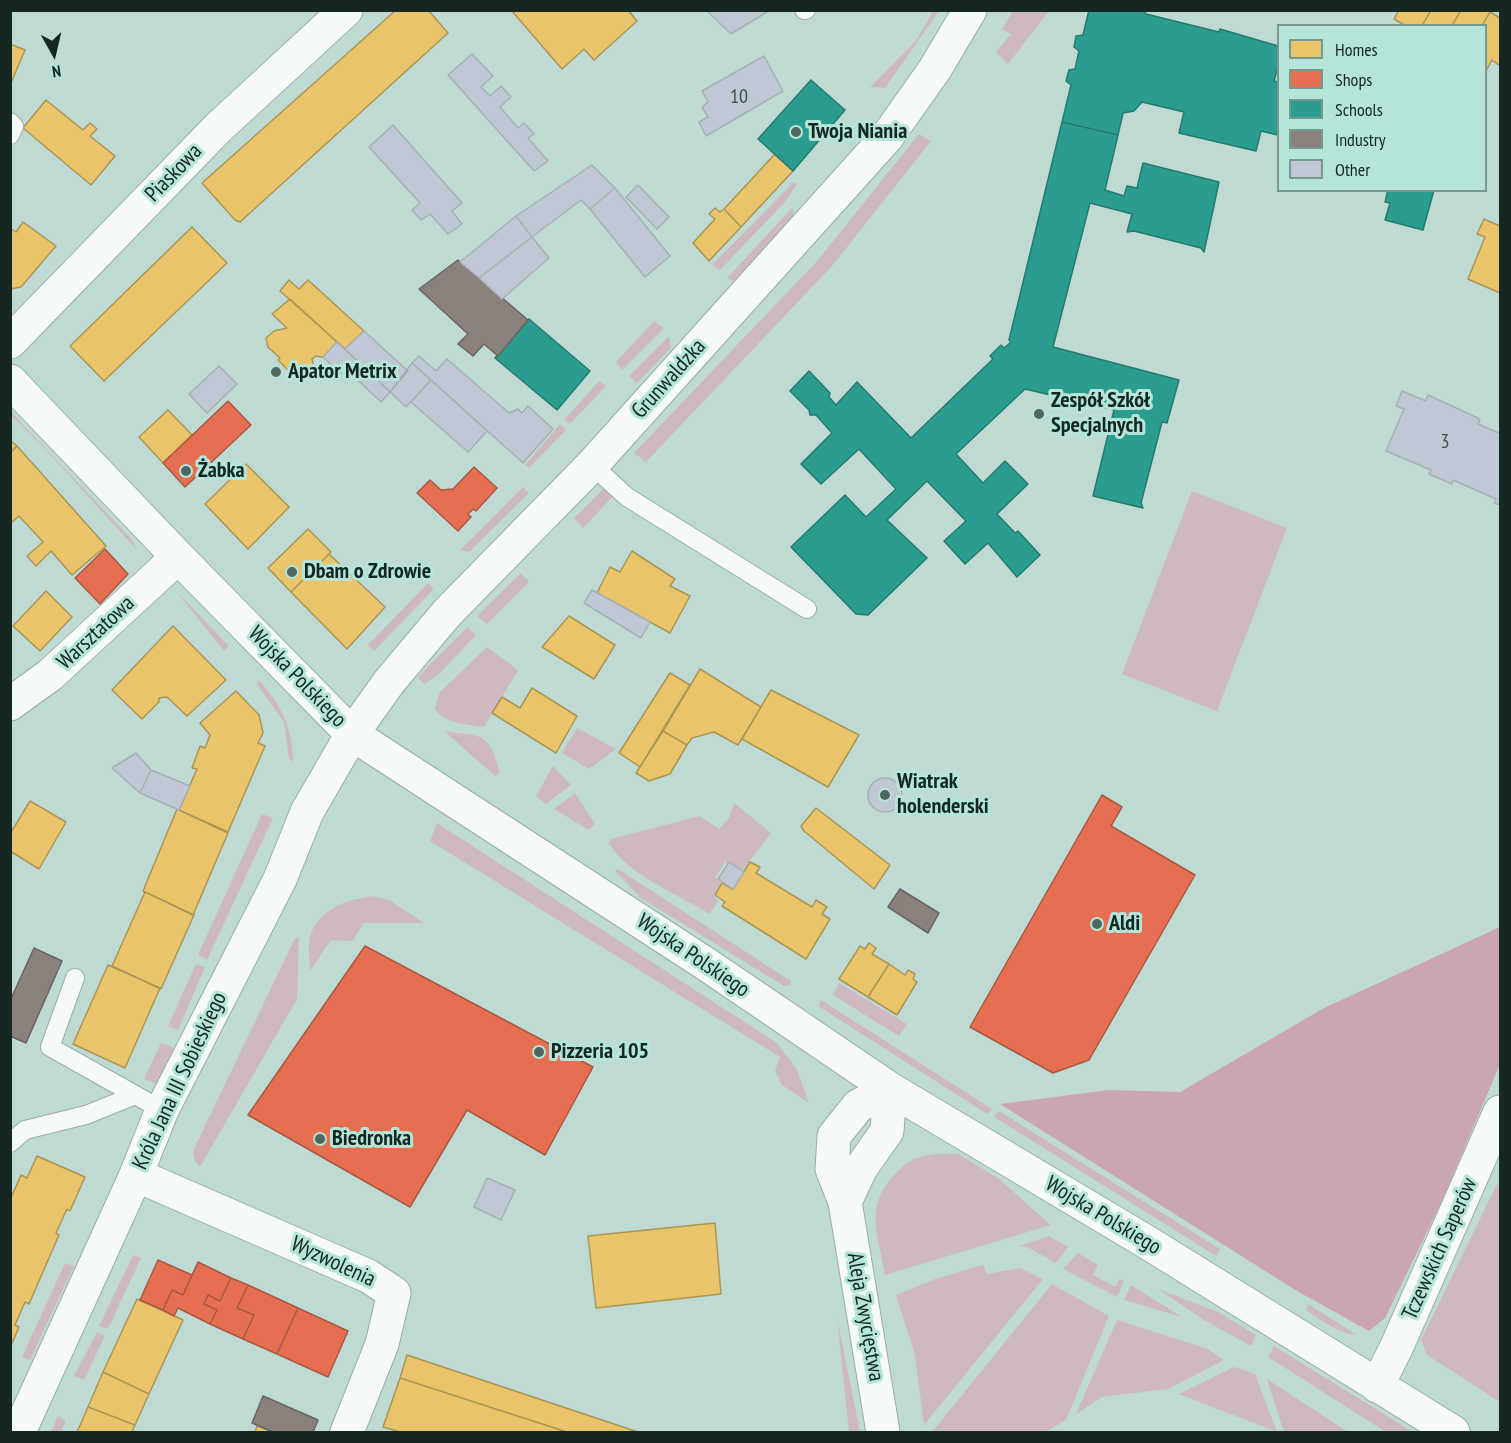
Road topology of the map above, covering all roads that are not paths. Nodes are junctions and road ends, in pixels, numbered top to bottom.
1 (346, 10) edge
2 (970, 10) edge
3 (10, 122) edge
4 (10, 135) edge
5 (10, 342) edge
6 (10, 381) edge
7 (592, 465) junction
8 (178, 557) junction
9 (807, 609) dead end
10 (10, 704) edge
11 (352, 734) junction
12 (75, 978) dead end
13 (890, 1089) junction
14 (133, 1096) junction
15 (162, 1110) junction
16 (1500, 1112) edge
17 (10, 1143) edge
18 (136, 1175) junction
19 (1377, 1386) junction
20 (19, 1432) edge
21 (347, 1432) edge
22 (883, 1432) edge
23 (1454, 1432) edge

1 - 5 street, Piaskowa
2 - 7 street, Grunwaldzka
3 - 4 lane
6 - 8 street, Wojska Polskiego
7 - 9 lane
7 - 11 street, Grunwaldzka
8 - 10 street, Warsztatowa
8 - 11 street, Wojska Polskiego
11 - 13 street, Wojska Polskiego
11 - 15 street, Króla Jana III Sobieskiego
12 - 14 lane
13 - 19 street, Wojska Polskiego
13 - 22 street, Aleja Zwycięstwa
14 - 15 lane
14 - 17 lane
15 - 18 street, Króla Jana III Sobieskiego
16 - 19 street, Tczewskich Saperów
18 - 20 street, Króla Jana III Sobieskiego
18 - 21 street, Wyzwolenia
19 - 23 street, Wojska Polskiego

